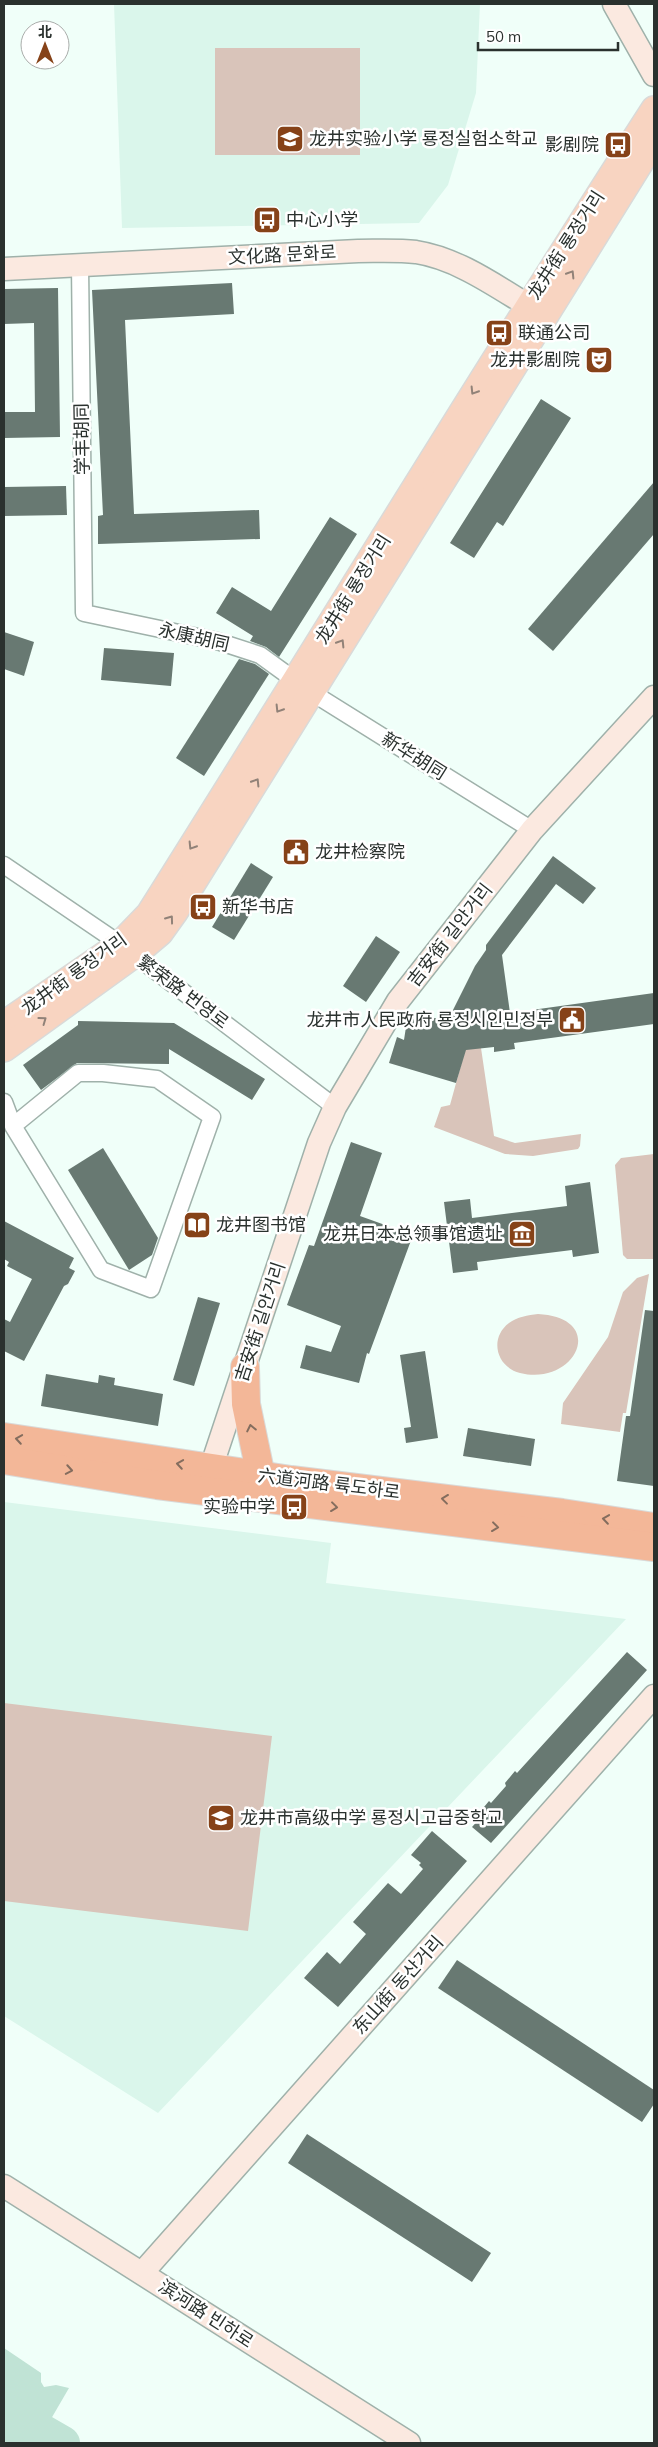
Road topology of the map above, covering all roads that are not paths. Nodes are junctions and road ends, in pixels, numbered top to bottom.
1 (614, 4) edge
2 (654, 75) edge
3 (654, 109) edge
4 (654, 140) edge
5 (80, 265) junction
6 (4, 269) edge
7 (536, 310) junction
8 (84, 613) joint
9 (304, 686) junction
10 (654, 697) edge
11 (532, 830) junction
12 (4, 865) edge
13 (127, 950) junction
14 (4, 1024) edge
15 (4, 1049) edge
16 (4, 1102) edge
17 (335, 1107) junction
18 (13, 1126) junction
19 (245, 1367) junction
20 (4, 1437) edge
21 (4, 1460) edge
22 (261, 1476) junction
23 (208, 1480) junction
24 (654, 1527) edge
25 (654, 1547) edge
26 (654, 1696) edge
27 (4, 2186) edge
28 (142, 2273) junction
29 (409, 2443) edge

1 - 2 street
3 - 7 main road, 龙井街 룡정거리
7 -> 4 main road, 龙井街 룡정거리
5 - 6 street, 文化路 문화로
5 - 7 street, 文化路 문화로
5 - 8 street, 学丰胡同
7 - 9 main road, 龙井街 룡정거리
8 - 9 street, 永康胡同
9 - 11 street, 新华胡同
9 - 13 main road, 龙井街 룡정거리
10 - 11 street, 吉安街 길안거리
11 - 17 street, 吉安街 길안거리
12 - 13 street, 繁荣路 번영로
13 - 14 main road, 龙井街 룡정거리
15 -> 13 main road, 龙井街 룡정거리
13 - 17 street, 繁荣路 번영로
16 - 18 street
17 - 19 street, 吉安街 길안거리
18 - 18 street
22 -> 19 highway
19 - 23 street, 吉安街 길안거리
23 -> 20 highway, 六道河路 륙도하로
21 -> 23 highway, 六道河路 륙도하로
22 - 23 highway, 六道河路 륙도하로
24 -> 22 highway, 六道河路 륙도하로
23 -> 25 highway, 六道河路 륙도하로
26 - 28 street, 东山街 동산거리
27 - 28 street, 滨河路 빈하로
28 - 29 street, 滨河路 빈하로

